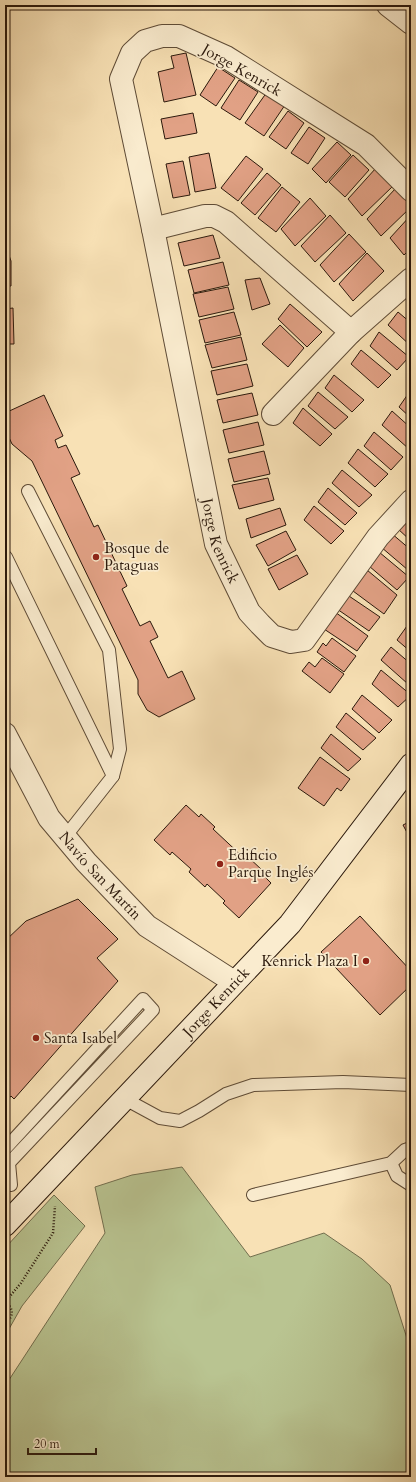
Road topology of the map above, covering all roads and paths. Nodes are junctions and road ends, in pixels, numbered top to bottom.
1 (388, 5) edge
2 (411, 23) edge
3 (411, 190) edge
4 (153, 229) junction
5 (411, 279) edge
6 (351, 332) junction
7 (273, 414) dead end
8 (28, 491) dead end
9 (411, 501) edge
10 (6, 556) edge
11 (7, 743) edge
12 (411, 765) edge
13 (113, 776) junction
14 (65, 837) junction
15 (234, 982) junction
16 (411, 1084) edge
17 (125, 1099) junction
18 (411, 1148) edge
19 (5, 1149) edge
20 (391, 1163) junction
21 (8, 1181) edge
22 (411, 1185) edge
23 (253, 1195) dead end
24 (27, 1202) junction
25 (56, 1204) dead end
26 (5, 1225) edge
27 (5, 1302) edge
28 (5, 1323) edge

1 - 2 street
3 - 4 street, Jorge Kenrick
4 - 6 street
4 - 9 street, Jorge Kenrick
5 - 6 street
6 - 7 street
8 - 13 lane
10 - 13 lane
11 - 14 street, Navío San Martín
12 - 15 street, Jorge Kenrick
13 - 14 lane
14 - 15 street, Navío San Martín
15 - 17 street, Jorge Kenrick
16 - 17 lane
17 - 24 street, Jorge Kenrick
18 - 20 lane
19 - 21 lane
20 - 22 lane
20 - 23 lane
21 - 24 lane
24 - 26 street, Jorge Kenrick
25 - 27 path
27 - 28 path

